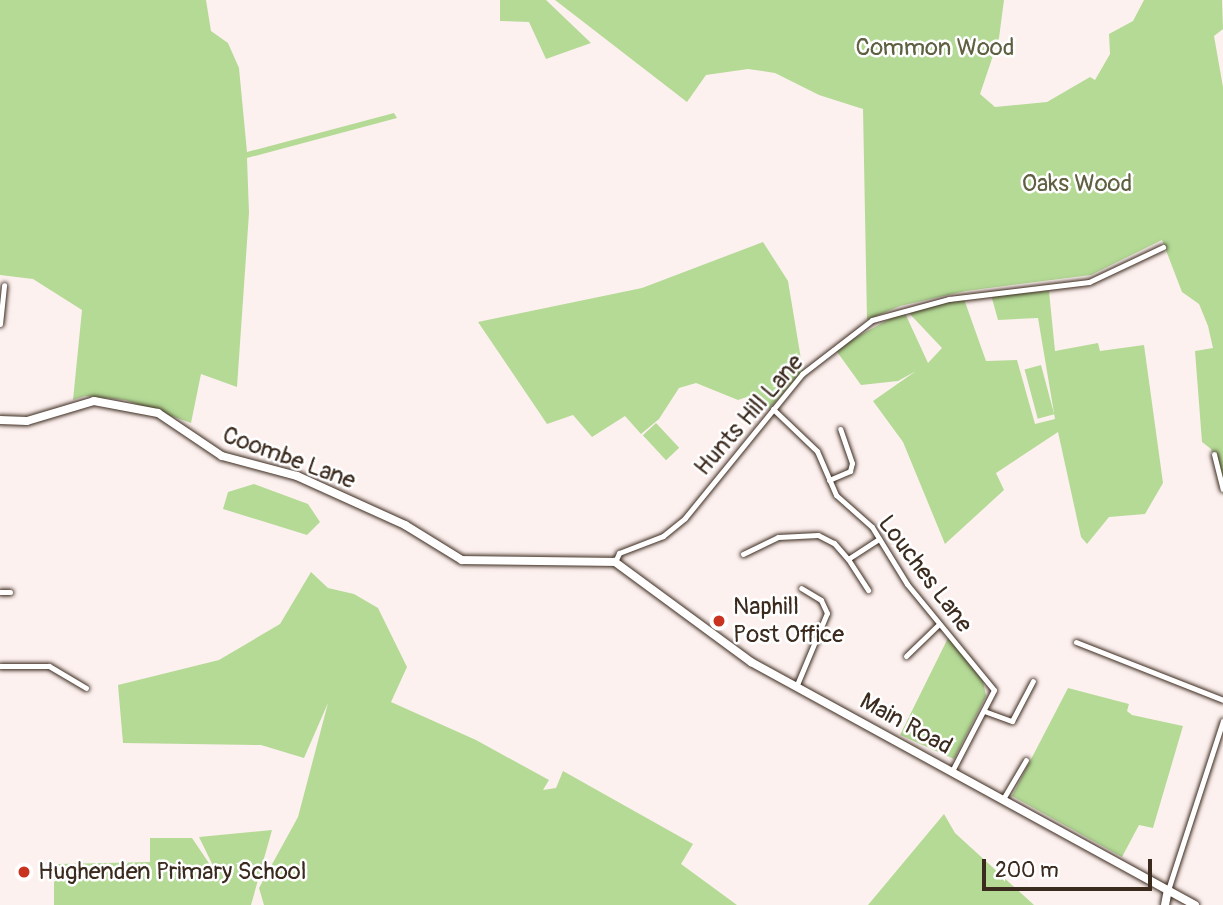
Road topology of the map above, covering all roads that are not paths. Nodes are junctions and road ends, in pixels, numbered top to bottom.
1 (1163, 247) dead end
2 (4, 285) dead end
3 (0, 324) edge
4 (773, 409) junction
5 (0, 420) edge
6 (840, 429) dead end
7 (1214, 454) dead end
8 (830, 480) junction
9 (1223, 489) edge
10 (879, 539) junction
11 (743, 554) dead end
12 (848, 559) junction
13 (612, 561) junction
14 (801, 588) dead end
15 (868, 590) dead end
16 (0, 592) edge
17 (10, 592) dead end
18 (939, 624) junction
19 (1076, 642) dead end
20 (906, 656) dead end
21 (0, 666) edge
22 (1032, 681) dead end
23 (796, 687) junction
24 (86, 688) dead end
25 (1223, 700) edge
26 (984, 711) junction
27 (1223, 721) edge
28 (1026, 760) dead end
29 (952, 771) junction
30 (1003, 799) junction
31 (1168, 890) junction
32 (1165, 905) edge
33 (1195, 905) edge

1 - 4 street, Hunts Hill Lane
2 - 3 street
4 - 8 street, Louches Lane
4 - 13 street, Hunts Hill Lane
5 - 13 street, Coombe Lane
6 - 8 street
7 - 9 street
8 - 10 street, Louches Lane
10 - 12 street
10 - 18 street, Louches Lane
11 - 12 street
12 - 15 street
13 - 23 street, Main Road
14 - 23 street
16 - 17 street
18 - 20 street
18 - 26 street, Louches Lane
19 - 25 street
21 - 24 street
22 - 26 street
23 - 29 street, Main Road
26 - 29 street, Louches Lane
27 - 31 street
28 - 30 street
29 - 30 street, Main Road
30 - 31 street, Main Road
31 - 32 street
31 - 33 street, Main Road

